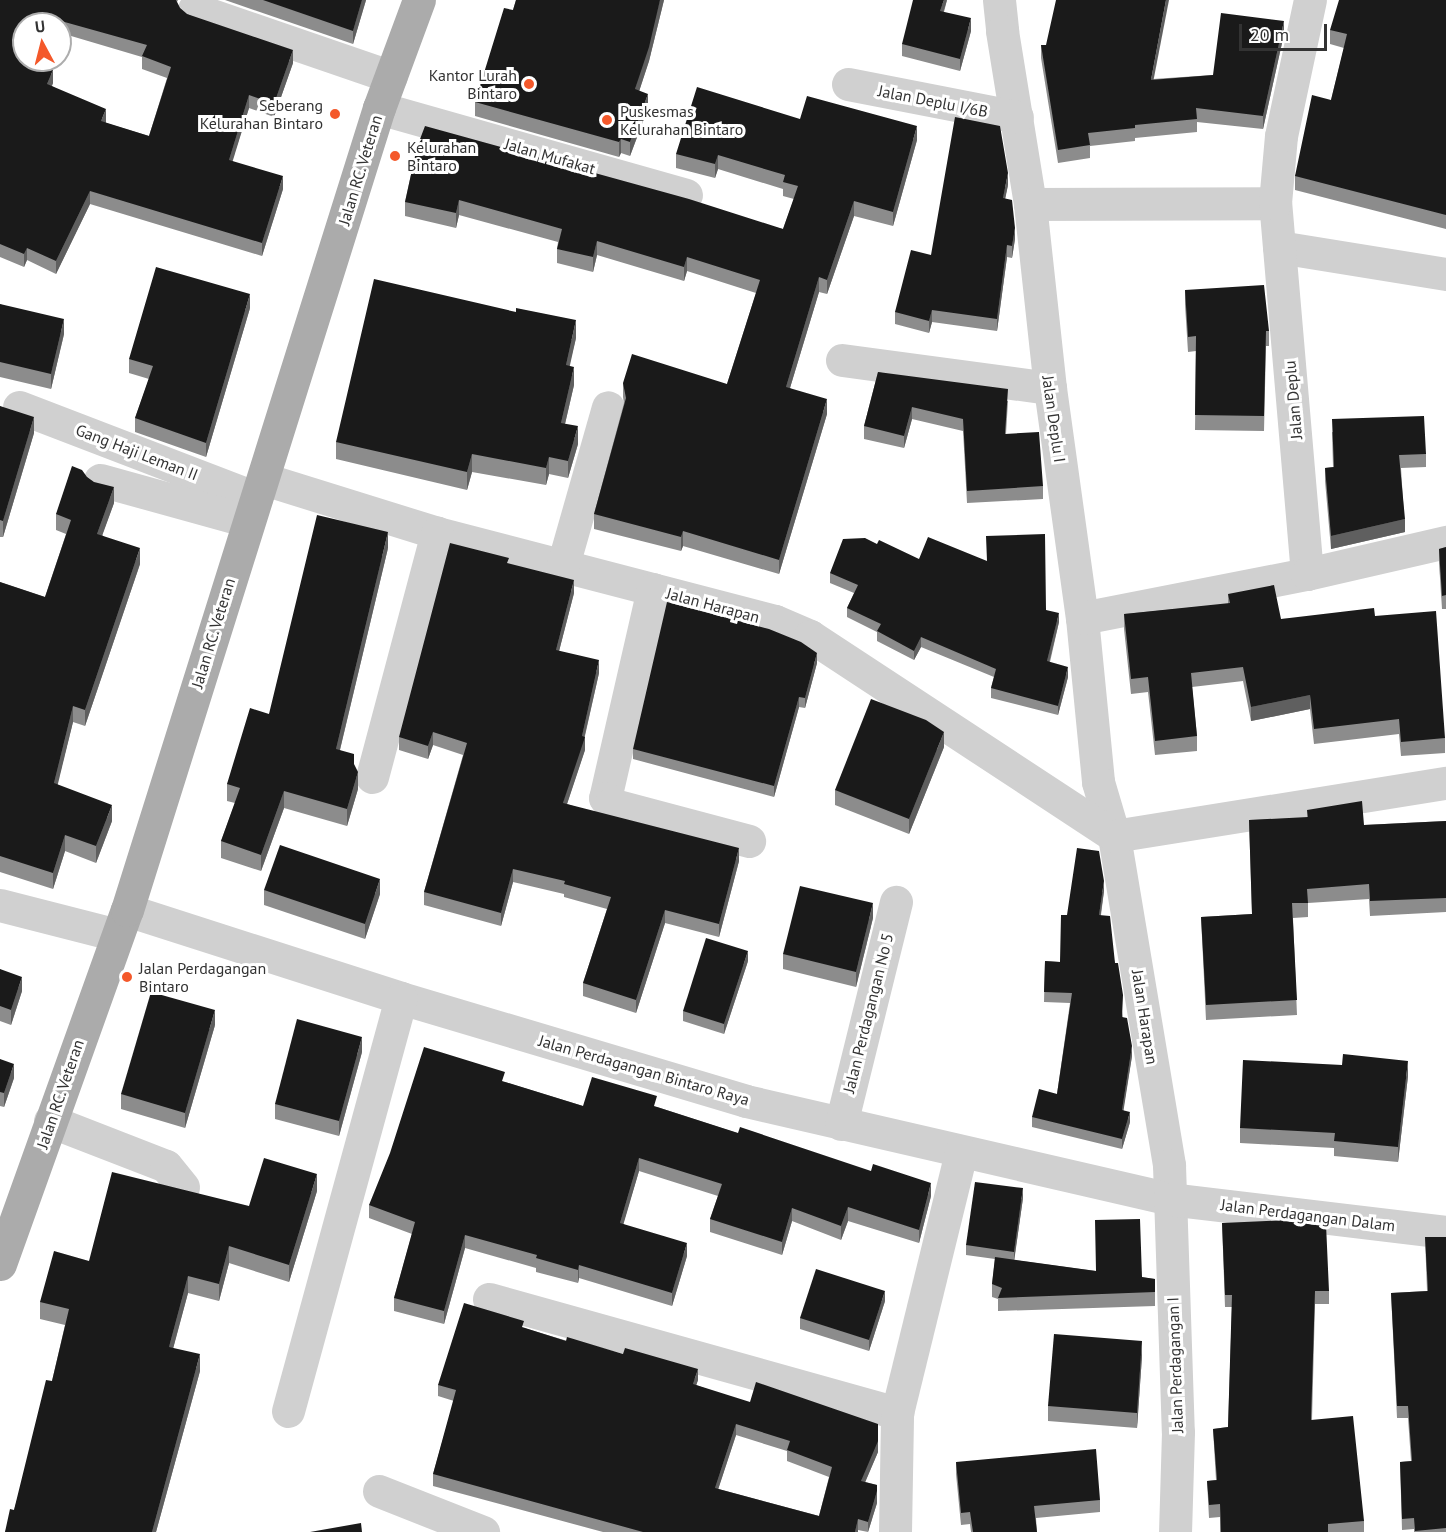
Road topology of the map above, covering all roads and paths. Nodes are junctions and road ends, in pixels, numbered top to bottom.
1 (418, 0) edge
2 (999, 0) edge
3 (1310, 0) edge
4 (194, 9) dead end
5 (391, 77) junction
6 (848, 84) dead end
7 (379, 108) junction
8 (1017, 117) junction
9 (686, 195) dead end
10 (1275, 203) junction
11 (1030, 204) junction
12 (1279, 247) junction
13 (1446, 274) edge
14 (842, 360) dead end
15 (1050, 388) junction
16 (19, 407) dead end
17 (608, 407) dead end
18 (100, 480) dead end
19 (256, 499) junction
20 (437, 534) junction
21 (1446, 542) edge
22 (563, 566) junction
23 (1307, 574) junction
24 (653, 589) junction
25 (1082, 618) junction
26 (372, 777) dead end
27 (1446, 783) edge
28 (1114, 836) junction
29 (749, 841) dead end
30 (896, 902) dead end
31 (0, 904) edge
32 (122, 922) junction
33 (401, 998) junction
34 (50, 1121) junction
35 (841, 1124) junction
36 (961, 1152) junction
37 (183, 1186) dead end
38 (1169, 1199) junction
39 (1446, 1232) edge
40 (2, 1254) edge
41 (489, 1299) dead end
42 (288, 1411) dead end
43 (897, 1413) junction
44 (380, 1491) dead end
45 (482, 1532) edge
46 (895, 1532) edge
47 (1175, 1532) edge

1 - 5 main road, Jalan RC. Veteran
2 - 8 street, Jalan Deplu I
3 - 10 street, Jalan Deplu
4 - 5 street
5 - 7 main road, Jalan RC. Veteran
6 - 8 street, Jalan Deplu I/6B
7 - 9 street, Jalan Mufakat
7 - 19 main road, Jalan RC. Veteran
8 - 11 street, Jalan Deplu I
10 - 11 street
10 - 12 street, Jalan Deplu
11 - 15 street, Jalan Deplu I
12 - 13 street
12 - 23 street, Jalan Deplu
14 - 15 street
15 - 25 street, Jalan Deplu I
16 - 19 street, Gang Haji Leman II
17 - 22 street
18 - 19 street
19 - 20 street, Jalan Harapan
19 - 32 main road, Jalan RC. Veteran
20 - 22 street, Jalan Harapan
20 - 26 street
21 - 23 street
22 - 24 street, Jalan Harapan
23 - 25 street
24 - 28 street, Jalan Harapan
24 - 29 street
25 - 28 street, Jalan Deplu I
27 - 28 street
28 - 38 street, Jalan Harapan
30 - 35 street, Jalan Perdagangan No 5
31 - 32 street, Jalan Perdagangan Bintaro Raya
32 - 33 street, Jalan Perdagangan Bintaro Raya
32 - 34 main road, Jalan RC. Veteran
33 - 35 street, Jalan Perdagangan Bintaro Raya
33 - 42 street
34 - 37 street
34 - 40 main road, Jalan RC. Veteran
35 - 36 street, Jalan Perdagangan Bintaro Raya
36 - 38 street, Jalan Perdagangan Bintaro Raya
36 - 43 street
38 - 39 street, Jalan Perdagangan Dalam
38 - 47 street, Jalan Perdagangan I
41 - 43 street
43 - 46 street
44 - 45 street

